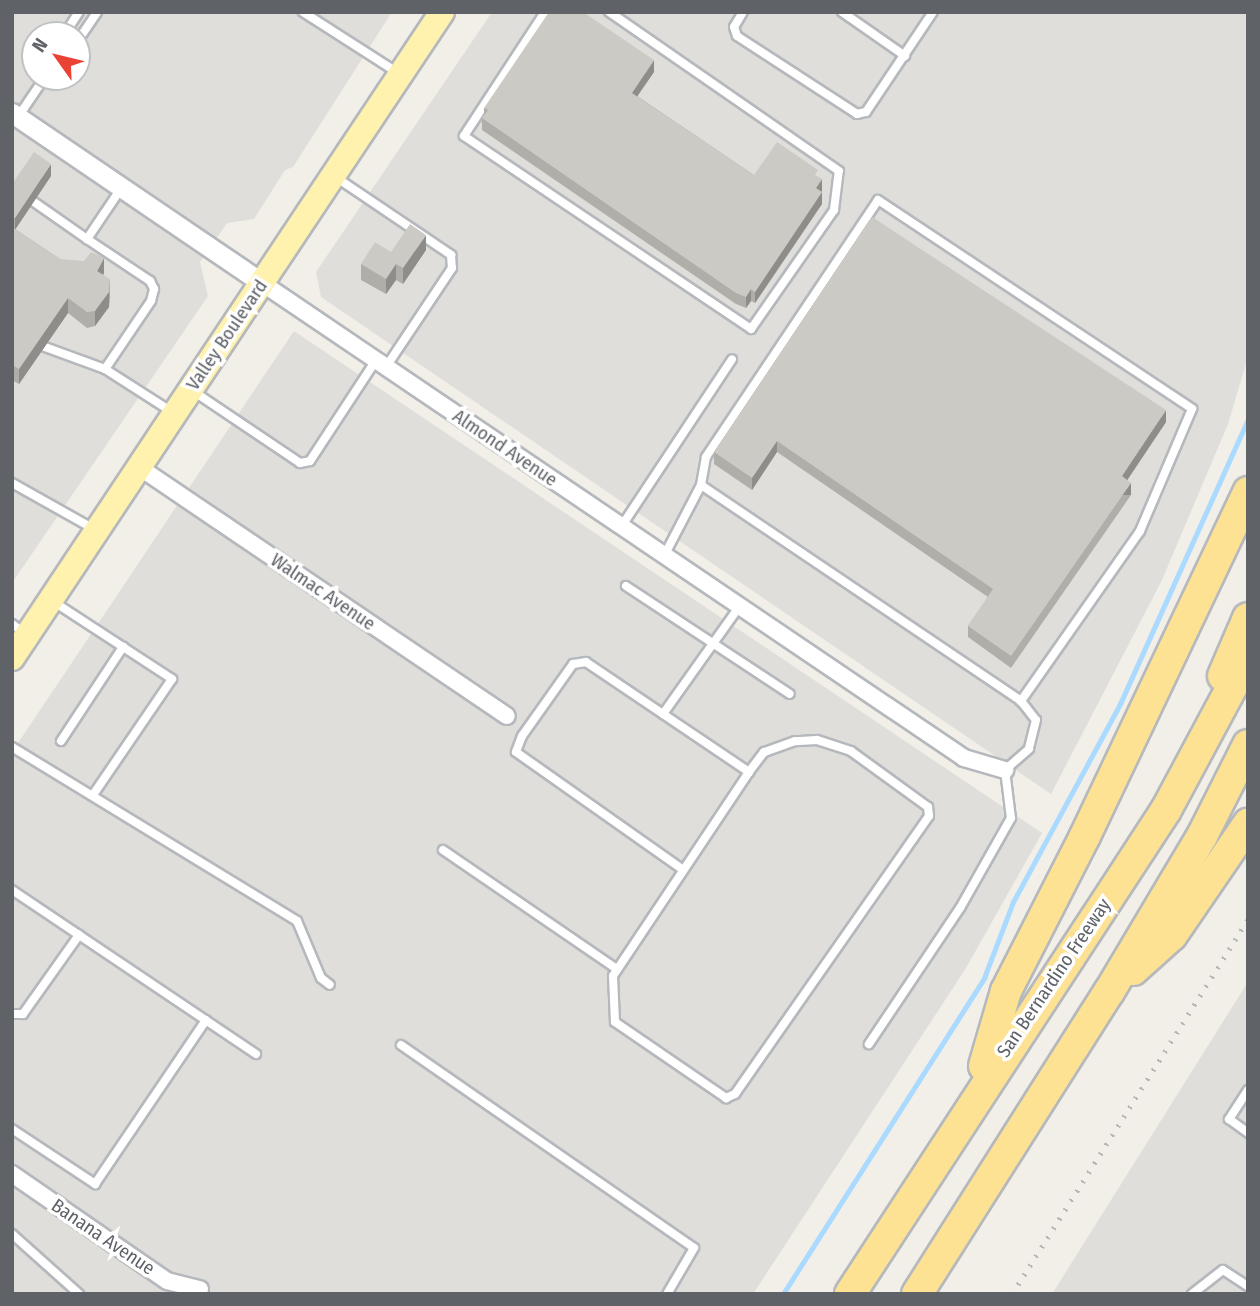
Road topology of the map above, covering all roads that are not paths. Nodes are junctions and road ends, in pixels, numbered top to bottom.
1 (303, 12) edge
2 (442, 12) edge
3 (545, 12) edge
4 (610, 12) edge
5 (743, 12) edge
6 (842, 12) edge
7 (933, 12) edge
8 (905, 55) junction
9 (401, 74) junction
10 (34, 91) edge
11 (15, 115) edge
12 (333, 176) junction
13 (122, 187) junction
14 (34, 202) edge
15 (87, 239) junction
16 (262, 283) junction
17 (45, 346) edge
18 (732, 359) dead end
19 (381, 364) junction
20 (105, 369) junction
21 (191, 390) junction
22 (175, 414) junction
23 (139, 467) junction
24 (12, 483) edge
25 (702, 485) junction
26 (1248, 492) edge
27 (621, 527) junction
28 (97, 531) junction
29 (664, 556) junction
30 (626, 586) dead end
31 (51, 600) junction
32 (739, 607) junction
33 (1248, 618) edge
34 (20, 629) edge
35 (713, 643) junction
36 (122, 647) junction
37 (1248, 657) edge
38 (12, 658) edge
39 (790, 694) dead end
40 (1021, 701) junction
41 (663, 714) junction
42 (508, 716) dead end
43 (61, 741) dead end
44 (1248, 745) edge
45 (12, 747) edge
46 (1005, 770) junction
47 (749, 772) junction
48 (93, 795) junction
49 (1166, 810) junction
50 (1248, 824) edge
51 (443, 850) dead end
52 (683, 870) junction
53 (12, 890) edge
54 (79, 935) junction
55 (617, 969) junction
56 (330, 985) dead end
57 (1109, 992) junction
58 (12, 1014) edge
59 (206, 1020) junction
60 (870, 1044) dead end
61 (401, 1045) dead end
62 (256, 1054) dead end
63 (1248, 1090) edge
64 (976, 1094) junction
65 (12, 1129) edge
66 (1248, 1133) edge
67 (12, 1174) edge
68 (12, 1234) edge
69 (1248, 1286) edge
70 (203, 1292) edge
71 (79, 1294) edge
72 (667, 1294) edge
73 (850, 1294) edge
74 (917, 1294) edge
75 (1192, 1294) edge

1 - 9 lane
2 - 9 main road, Valley Boulevard
3 - 4 lane
5 - 8 lane
6 - 8 lane
7 - 8 lane
9 - 12 main road, Valley Boulevard
10 - 11 lane
11 - 13 street, Almond Avenue
12 - 16 main road, Valley Boulevard
12 - 19 lane
13 - 15 lane
13 - 16 street, Almond Avenue
14 - 15 lane
15 - 20 lane
16 - 19 street, Almond Avenue
16 - 21 main road, Valley Boulevard
17 - 20 lane
18 - 27 lane
19 - 21 lane
19 - 27 street, Almond Avenue
20 - 22 lane
21 - 22 main road, Valley Boulevard
22 - 23 main road, Valley Boulevard
23 - 28 main road, Valley Boulevard
23 - 42 street, Walmac Avenue
24 - 28 lane
25 - 29 lane
25 - 40 lane
25 - 40 lane
26 - 64 highway
27 - 29 street, Almond Avenue
28 - 31 main road, Valley Boulevard
29 - 32 street, Almond Avenue
30 - 35 lane
31 - 34 main road, Valley Boulevard
31 - 36 lane
32 - 35 lane
32 - 46 street, Almond Avenue
33 - 49 highway
34 - 38 main road, Valley Boulevard
35 - 39 lane
35 - 41 lane
36 - 43 lane
36 - 48 lane
37 - 49 highway, San Bernardino Freeway
40 - 46 lane
41 - 47 lane
41 - 52 lane
44 - 57 highway
45 - 48 lane
46 - 60 lane
47 - 52 lane
47 - 55 lane
48 - 56 lane
49 - 64 highway, San Bernardino Freeway
50 - 57 highway
51 - 55 lane
52 - 55 lane
53 - 54 lane
54 - 58 lane
54 - 59 lane
57 - 74 highway
59 - 62 lane
59 - 65 lane
61 - 72 lane
63 - 66 lane
64 - 73 highway, San Bernardino Freeway
67 - 70 street, Banana Avenue
68 - 71 lane
69 - 75 lane

